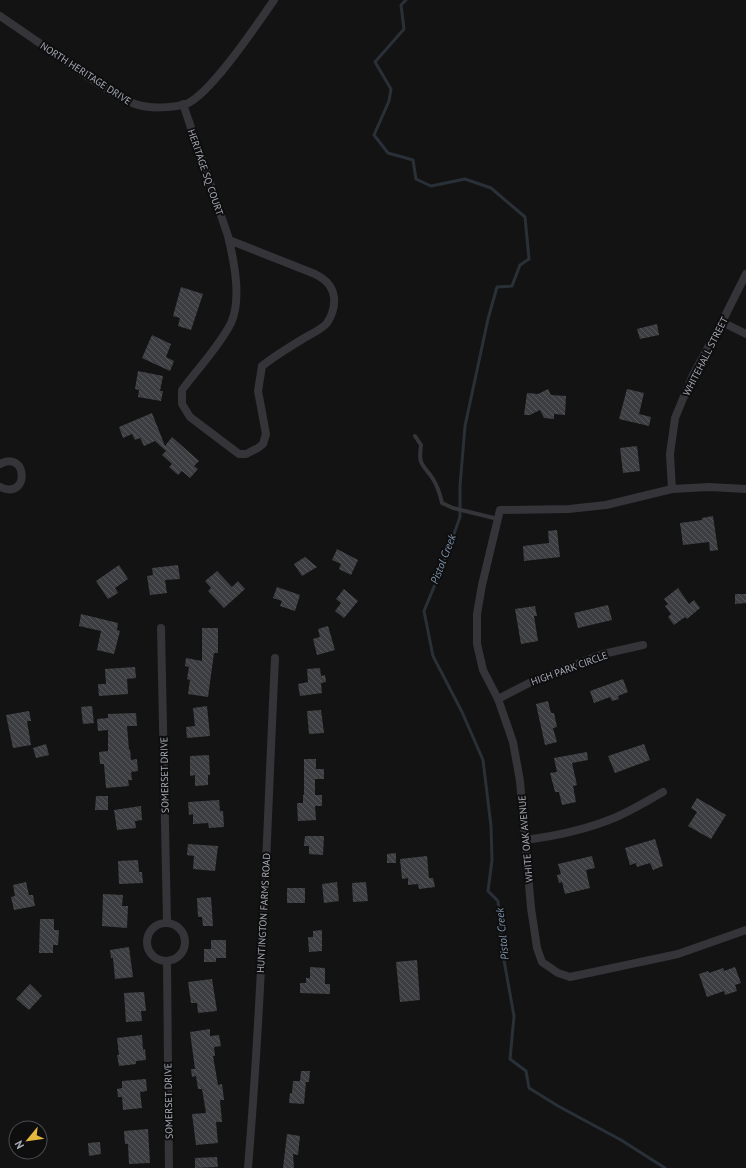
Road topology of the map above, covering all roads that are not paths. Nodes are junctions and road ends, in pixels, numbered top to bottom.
1 (274, 0) edge
2 (0, 16) edge
3 (183, 104) junction
4 (229, 240) junction
5 (746, 274) edge
6 (722, 322) junction
7 (746, 334) edge
8 (415, 436) dead end
9 (0, 464) edge
10 (0, 487) edge
11 (672, 489) junction
12 (746, 489) edge
13 (498, 519) junction
14 (161, 628) dead end
15 (643, 645) dead end
16 (275, 658) dead end
17 (498, 698) junction
18 (663, 792) dead end
19 (525, 840) junction
20 (167, 922) junction
21 (746, 930) edge
22 (167, 961) junction
23 (169, 1168) edge
24 (248, 1168) edge

1 - 3 street, NORTH HERITAGE DRIVE
2 - 3 street, NORTH HERITAGE DRIVE
3 - 4 street, HERITAGE SQ COURT
4 - 4 street, HERITAGE SQ COURT
5 - 6 street, WHITEHALL STREET
6 - 7 street
6 - 11 street, WHITEHALL STREET
8 - 13 lane
9 - 10 street
11 - 12 street
11 - 13 street, WHITE OAK AVENUE
13 - 17 street, WHITE OAK AVENUE
14 - 20 street, SOMERSET DRIVE
15 - 17 street, HIGH PARK CIRCLE
16 - 24 street, HUNTINGTON FARMS ROAD
17 - 19 street, WHITE OAK AVENUE
18 - 19 street
19 - 21 street, WHITE OAK AVENUE
20 - 22 street
20 - 22 street
22 - 23 street, SOMERSET DRIVE

